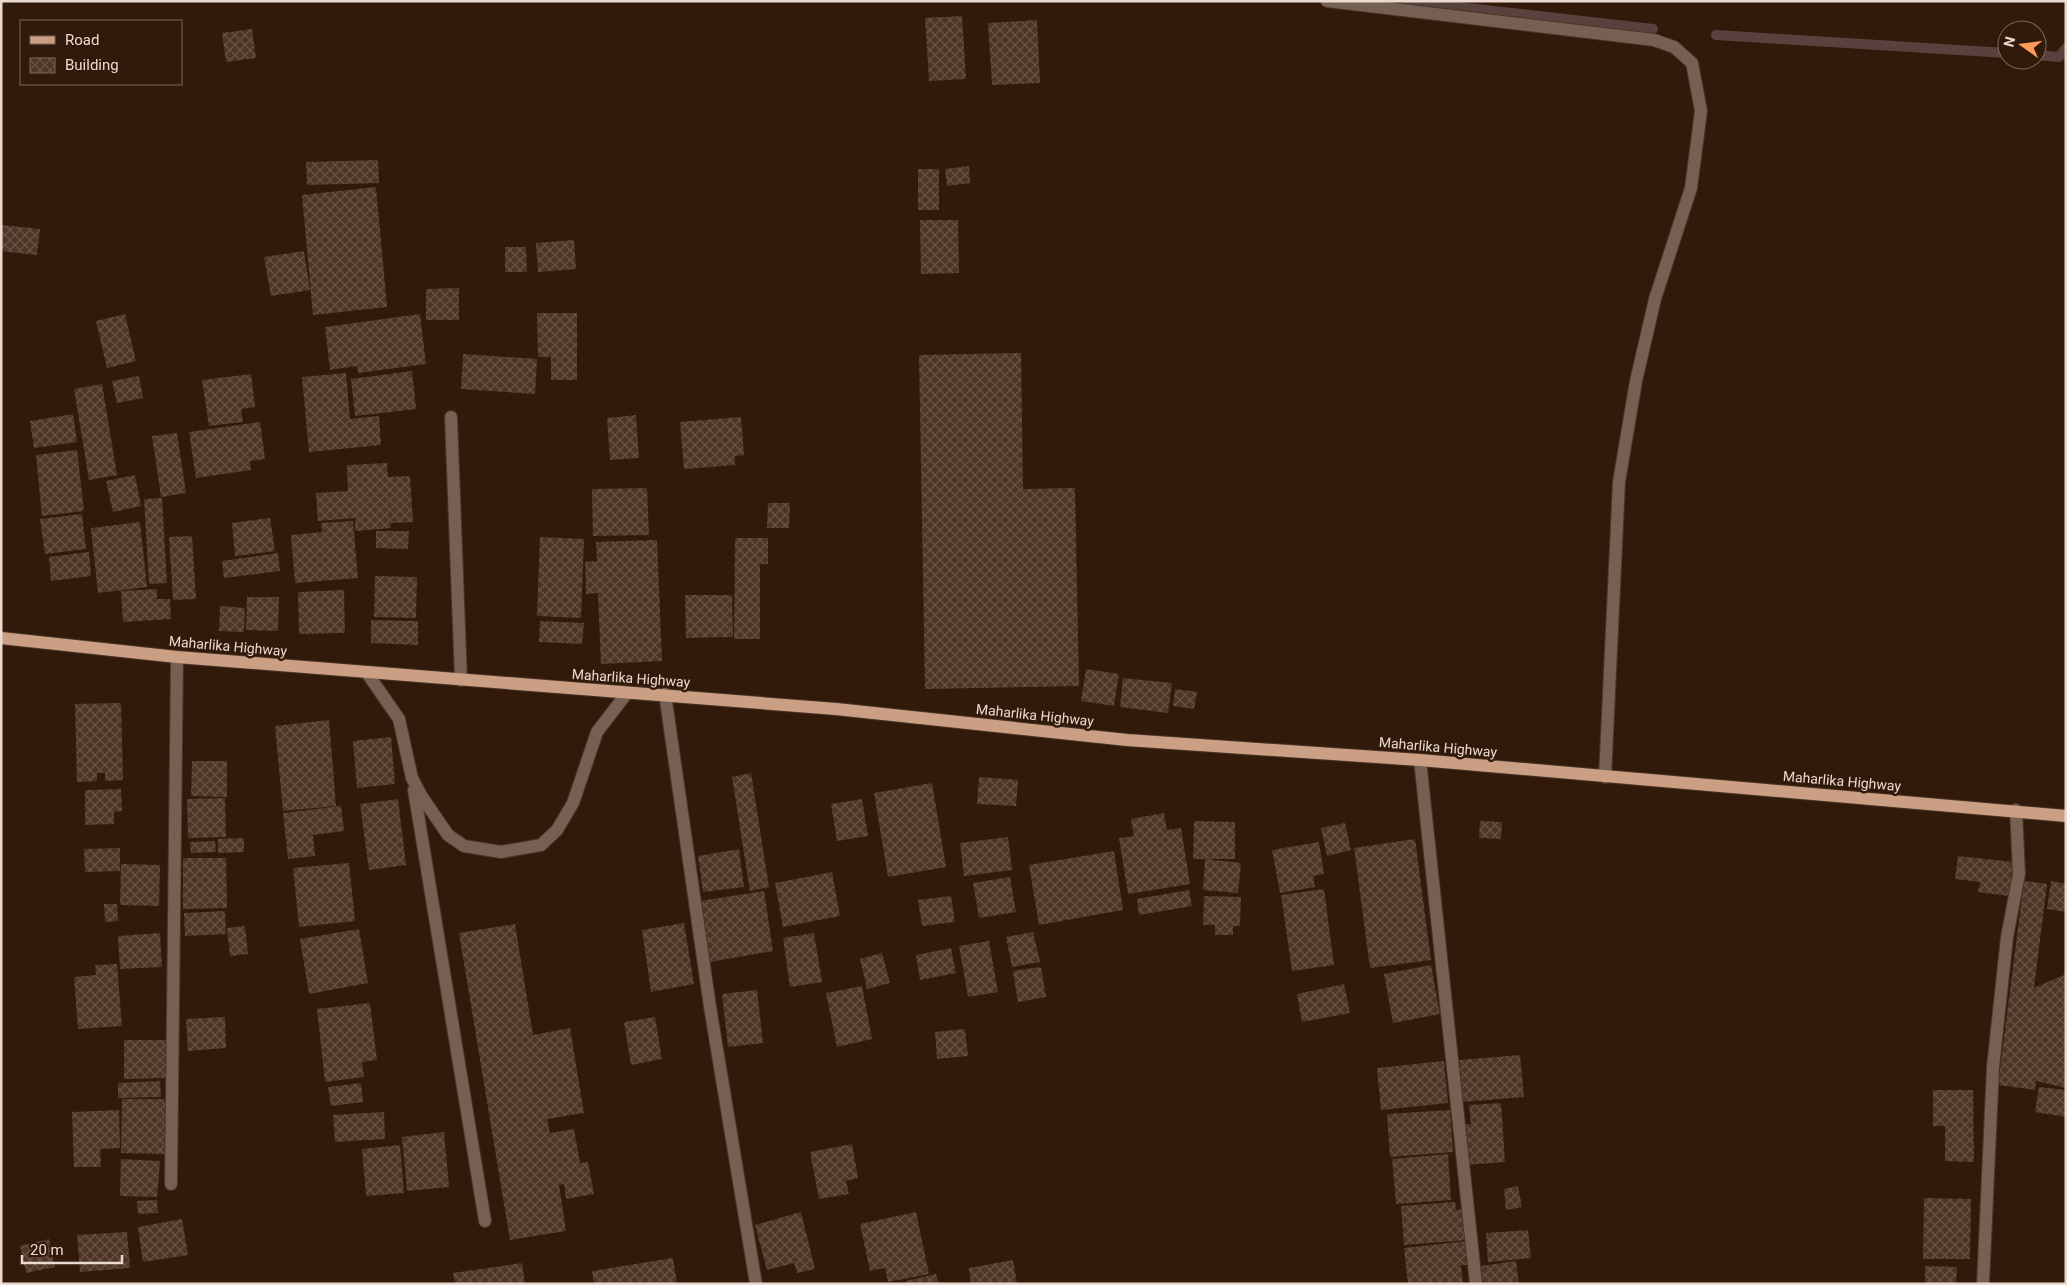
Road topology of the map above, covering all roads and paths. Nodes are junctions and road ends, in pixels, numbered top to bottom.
1 (1327, 1) edge
2 (451, 417) dead end
3 (1, 638) edge
4 (177, 657) junction
5 (367, 673) junction
6 (460, 680) junction
7 (627, 694) junction
8 (665, 694) junction
9 (1420, 760) junction
10 (1605, 777) junction
11 (412, 778) junction
12 (2016, 810) junction
13 (2066, 816) edge
14 (171, 1184) dead end
15 (486, 1221) dead end
16 (756, 1284) edge
17 (1476, 1284) edge
18 (1983, 1284) edge

1 - 10 street
2 - 6 street
3 - 4 main road, Maharlika Highway
4 - 5 main road, Maharlika Highway
4 - 14 street
5 - 6 main road, Maharlika Highway
5 - 11 street
6 - 7 main road, Maharlika Highway
7 - 8 main road, Maharlika Highway
7 - 11 street
8 - 9 main road, Maharlika Highway
8 - 16 street
9 - 10 main road, Maharlika Highway
9 - 17 street
10 - 12 main road, Maharlika Highway
11 - 15 street
12 - 13 main road, Maharlika Highway
12 - 18 street

